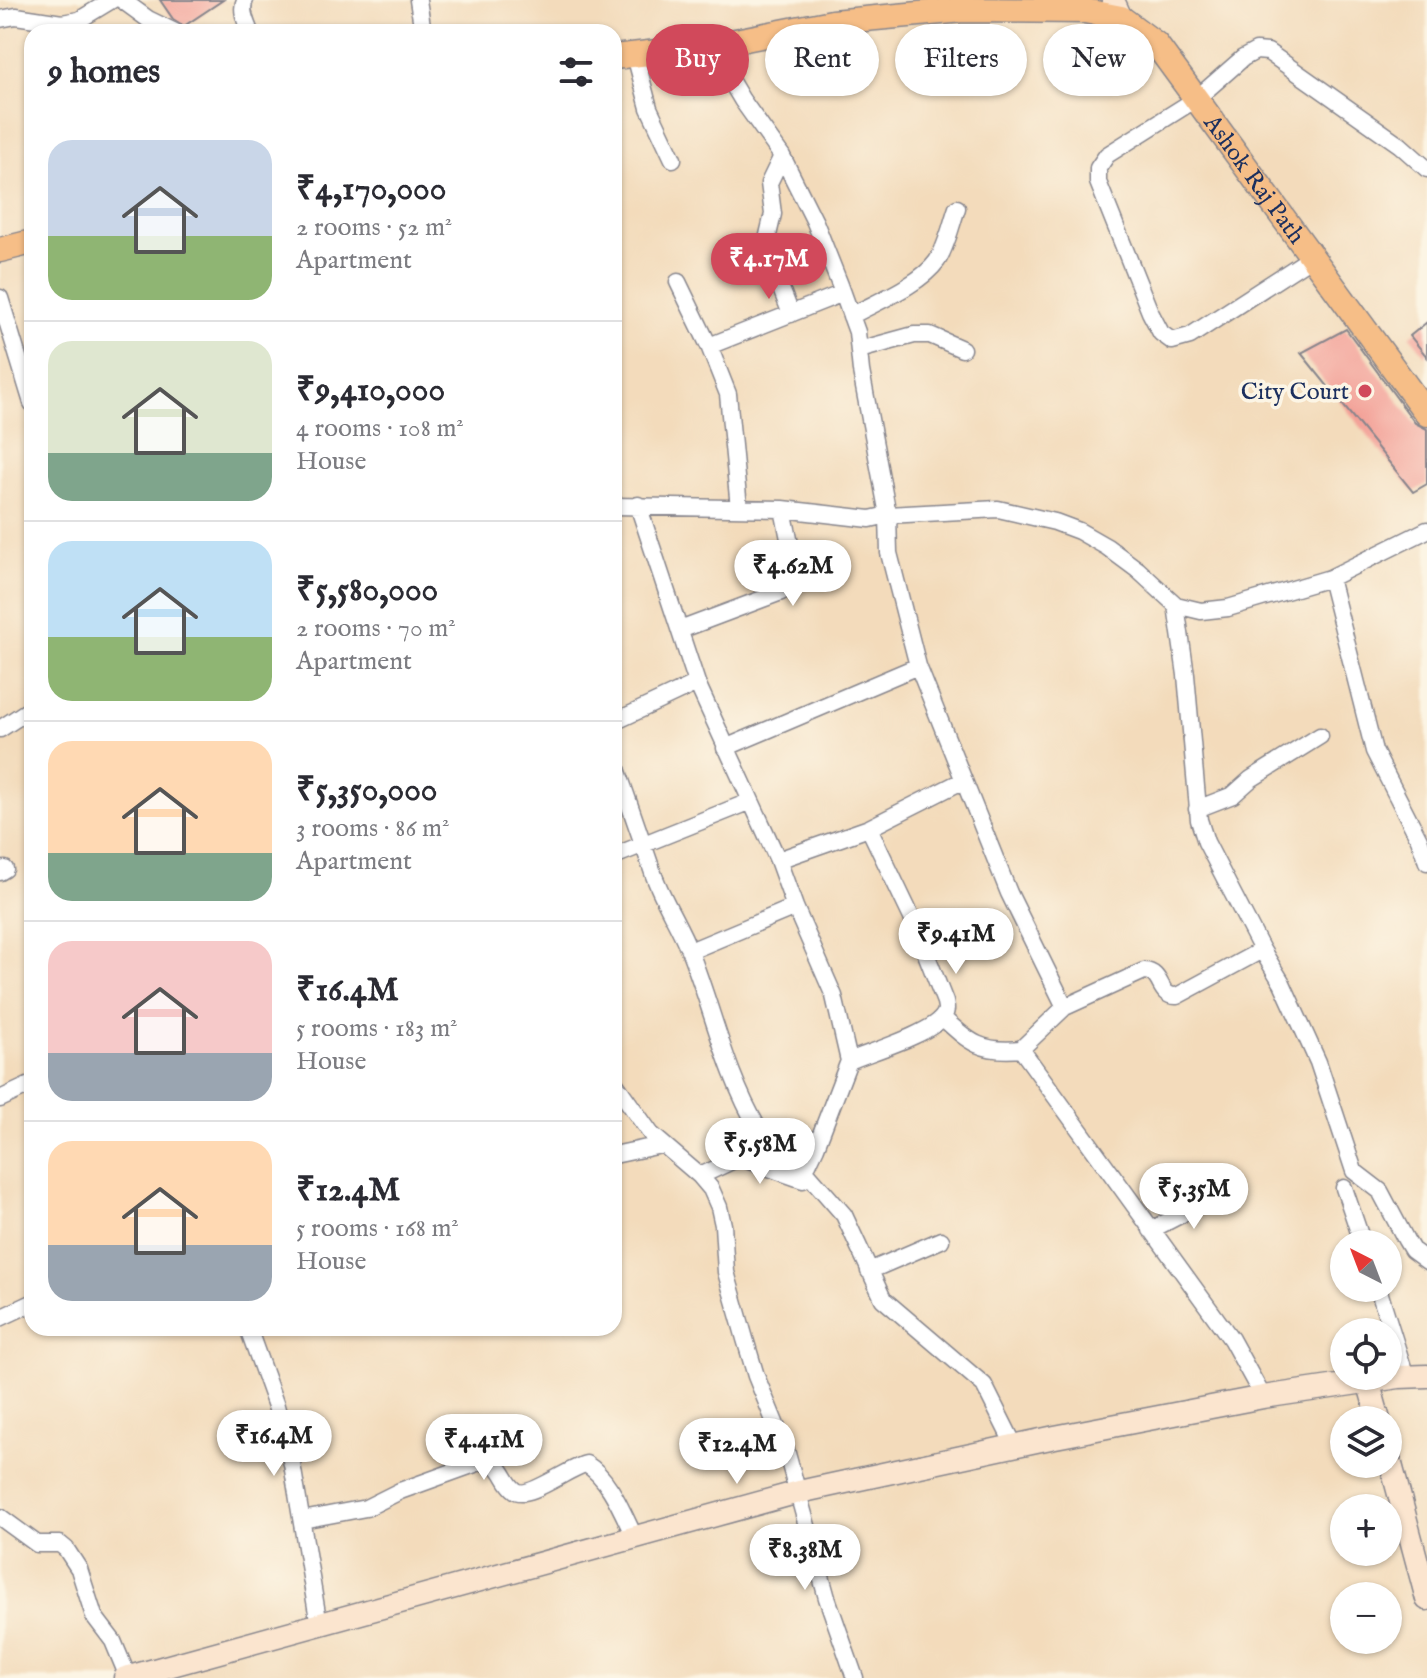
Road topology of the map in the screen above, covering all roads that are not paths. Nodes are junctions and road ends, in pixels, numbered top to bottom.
1 (112, 0) edge
2 (122, 0) edge
3 (418, 0) edge
4 (242, 2) edge
5 (1117, 9) edge
6 (0, 19) edge
7 (158, 24) edge
8 (248, 24) edge
9 (422, 24) edge
10 (749, 38) edge
11 (646, 53) edge
12 (624, 56) edge
13 (740, 96) edge
14 (1196, 99) junction
15 (782, 156) junction
16 (673, 159) dead end
17 (1427, 169) edge
18 (957, 208) dead end
19 (24, 244) edge
20 (0, 250) edge
21 (1312, 257) junction
22 (678, 282) dead end
23 (843, 293) junction
24 (0, 298) edge
25 (791, 314) junction
26 (851, 316) junction
27 (709, 346) junction
28 (962, 349) dead end
29 (859, 350) junction
30 (24, 377) edge
31 (1420, 388) edge
32 (1427, 414) edge
33 (638, 505) junction
34 (622, 506) edge
35 (739, 508) junction
36 (783, 509) junction
37 (888, 515) junction
38 (1427, 530) edge
39 (1330, 578) junction
40 (1176, 605) junction
41 (680, 630) junction
42 (918, 666) junction
43 (697, 683) junction
44 (24, 713) edge
45 (622, 718) edge
46 (0, 729) edge
47 (1320, 736) dead end
48 (725, 748) junction
49 (962, 781) junction
50 (622, 782) edge
51 (749, 802) junction
52 (1197, 809) junction
53 (869, 828) junction
54 (644, 842) junction
55 (622, 852) edge
56 (778, 860) junction
57 (1427, 862) edge
58 (795, 907) junction
59 (1262, 950) junction
60 (690, 951) junction
61 (1065, 1007) junction
62 (943, 1018) junction
63 (1021, 1049) junction
64 (849, 1061) junction
65 (24, 1088) edge
66 (622, 1095) edge
67 (0, 1099) edge
68 (661, 1145) junction
69 (622, 1153) edge
70 (802, 1167) junction
71 (700, 1176) junction
72 (818, 1184) junction
73 (1344, 1188) dead end
74 (1217, 1196) dead end
75 (1151, 1230) junction
76 (1358, 1230) edge
77 (941, 1240) dead end
78 (1427, 1261) edge
79 (869, 1271) junction
80 (1384, 1302) edge
81 (24, 1307) edge
82 (0, 1318) edge
83 (251, 1336) edge
84 (1416, 1376) edge
85 (1330, 1387) edge
86 (1263, 1397) junction
87 (1014, 1445) junction
88 (1395, 1478) edge
89 (799, 1492) junction
90 (0, 1517) edge
91 (302, 1520) junction
92 (635, 1538) junction
93 (1427, 1599) edge
94 (319, 1625) junction
95 (135, 1676) edge
96 (855, 1678) edge

1 - 6 street
2 - 7 street
3 - 9 street
4 - 8 street
5 - 10 main road, Ashok Raj Path
5 - 14 main road, Ashok Raj Path
11 - 12 main road, Ashok Raj Path
12 - 16 street
13 - 15 street
14 - 17 street
14 - 21 main road, Ashok Raj Path
14 - 21 street
15 - 23 street
15 - 25 street
18 - 26 street
19 - 20 main road
21 - 31 main road, Ashok Raj Path
22 - 27 street
23 - 25 street
23 - 26 street
24 - 30 street
25 - 27 street
26 - 29 street
27 - 35 street
28 - 29 street
29 - 37 street
31 - 32 main road, Ashok Raj Path
33 - 34 street
33 - 35 street
33 - 41 street
35 - 36 street
36 - 37 street
36 - 41 street
37 - 40 street
37 - 42 street
38 - 39 street
39 - 40 street
39 - 57 street
40 - 52 street
41 - 43 street
42 - 48 street
42 - 49 street
43 - 45 street
43 - 48 street
44 - 46 street
47 - 52 street
48 - 51 street
49 - 53 street
49 - 61 street
50 - 54 street
51 - 54 street
51 - 56 street
52 - 59 street
53 - 56 street
53 - 62 street
54 - 55 street
54 - 60 street
56 - 58 street
58 - 60 street
58 - 64 street
59 - 61 street
59 - 78 street
60 - 70 street
61 - 63 street
62 - 63 street
62 - 64 street
63 - 75 street
64 - 70 street
65 - 67 street
66 - 68 street
68 - 69 street
68 - 71 street
70 - 72 street
71 - 72 street
71 - 89 street
72 - 79 street
73 - 76 street
74 - 75 street
75 - 86 street
77 - 79 street
79 - 87 street
80 - 84 street
81 - 82 street
83 - 91 street
85 - 86 street
86 - 87 street
87 - 89 street
88 - 93 street
89 - 92 street
89 - 96 street
90 - 95 street
91 - 92 street
91 - 94 street
92 - 94 street
94 - 95 street

